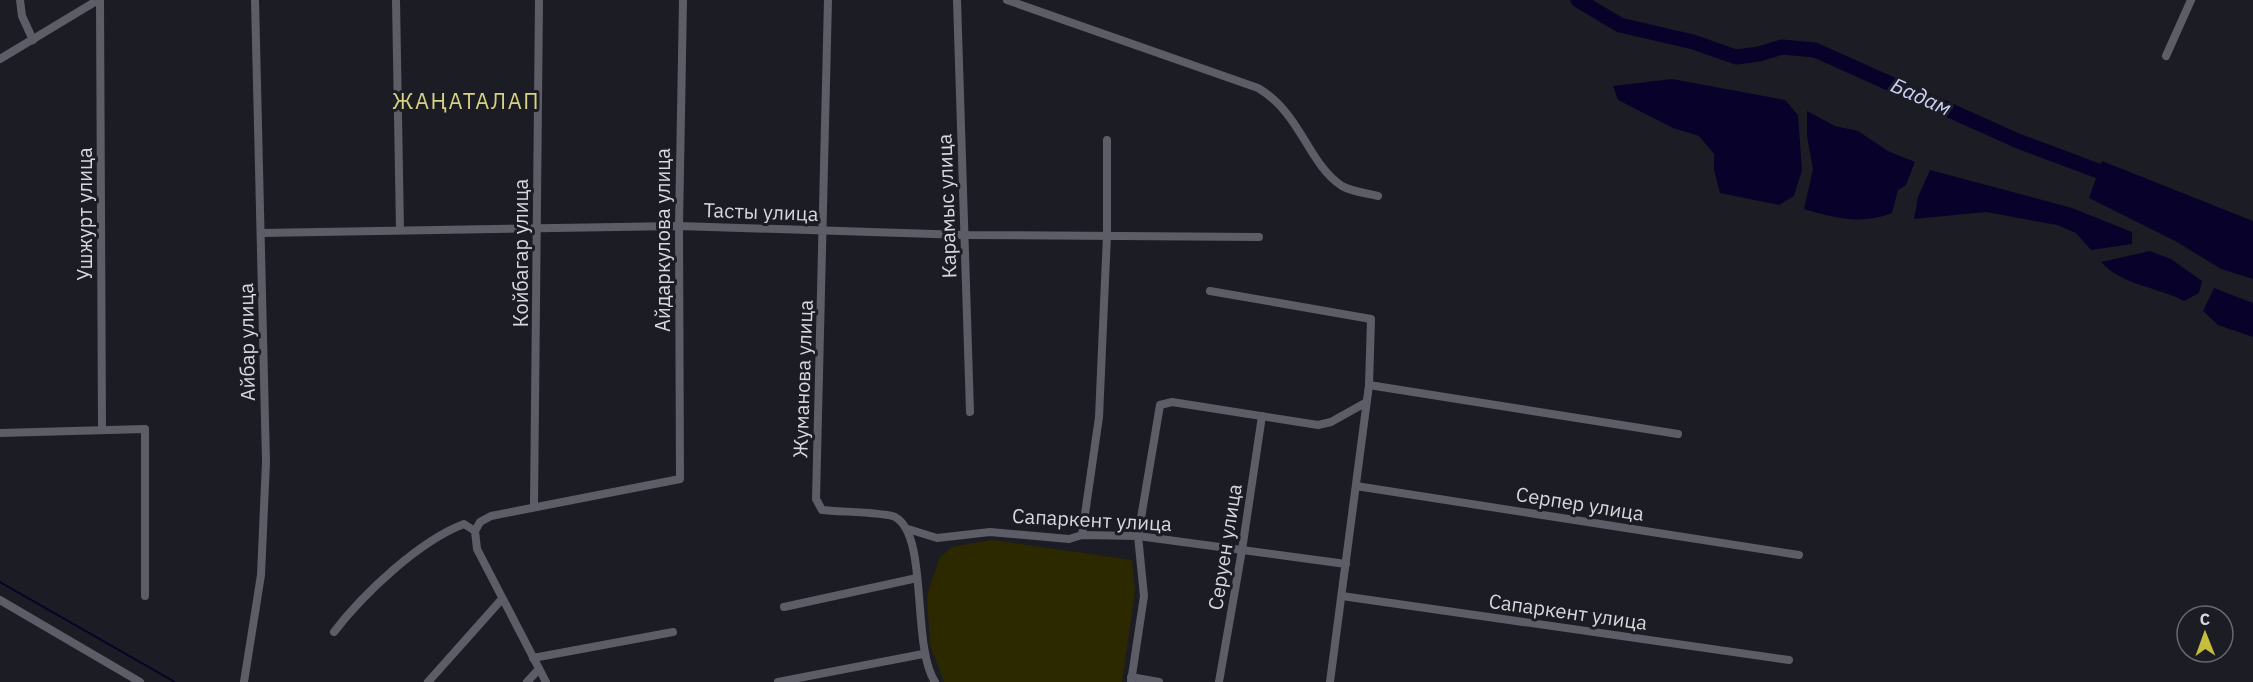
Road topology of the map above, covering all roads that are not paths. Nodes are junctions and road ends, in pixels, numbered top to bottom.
1 (20, 0) edge
2 (99, 0) edge
3 (255, 0) edge
4 (396, 0) edge
5 (539, 0) edge
6 (683, 0) edge
7 (828, 0) edge
8 (957, 0) edge
9 (1006, 0) edge
10 (2191, 0) edge
11 (33, 40) junction
12 (2166, 56) dead end
13 (0, 59) edge
14 (1107, 140) dead end
15 (1378, 196) dead end
16 (679, 226) junction
17 (538, 227) junction
18 (400, 230) junction
19 (823, 230) junction
20 (261, 233) junction
21 (965, 235) junction
22 (1107, 235) junction
23 (1259, 237) dead end
24 (1210, 291) dead end
25 (1369, 385) junction
26 (1365, 403) junction
27 (970, 412) dead end
28 (1262, 417) junction
29 (102, 429) junction
30 (0, 433) edge
31 (1678, 434) dead end
32 (1356, 486) junction
33 (534, 506) junction
34 (908, 528) junction
35 (475, 531) junction
36 (1082, 535) junction
37 (1138, 536) junction
38 (1242, 550) junction
39 (1799, 555) dead end
40 (1346, 564) junction
41 (917, 578) junction
42 (145, 596) dead end
43 (1342, 596) junction
44 (502, 599) junction
45 (0, 600) edge
46 (784, 607) dead end
47 (334, 632) dead end
48 (673, 632) dead end
49 (923, 654) junction
50 (533, 658) junction
51 (1789, 660) dead end
52 (539, 669) junction
53 (1131, 680) edge
54 (140, 682) edge
55 (244, 682) edge
56 (428, 682) edge
57 (527, 682) edge
58 (546, 682) edge
59 (778, 682) edge
60 (935, 682) edge
61 (1159, 682) edge
62 (1219, 682) edge
63 (1330, 682) edge

1 - 11 street
2 - 11 street
2 - 29 street, Ушжурт улица
3 - 20 street, Айбар улица
4 - 18 street
5 - 17 street, Койбагар улица
6 - 16 street, Айдаркулова улица
7 - 19 street, Жуманова улица
8 - 21 street, Карамыс улица
9 - 15 street
10 - 12 street
11 - 13 street
14 - 22 street
16 - 17 street, Тасты улица
16 - 19 street, Тасты улица
16 - 33 street, Айдаркулова улица
17 - 18 street, Тасты улица
17 - 33 street, Койбагар улица
18 - 20 street, Тасты улица
19 - 21 street, Тасты улица
19 - 34 street, Жуманова улица
20 - 55 street, Айбар улица
21 - 22 street, Тасты улица
21 - 27 street, Карамыс улица
22 - 23 street, Тасты улица
22 - 36 street
24 - 25 street
25 - 26 street
25 - 31 street
26 - 28 street
26 - 32 street
28 - 37 street
28 - 38 street, Серуен улица
29 - 30 street
29 - 42 street
32 - 39 street, Серпер улица
32 - 40 street
33 - 35 street
34 - 36 street, Сапаркент улица
34 - 41 street
35 - 44 street
35 - 47 street
36 - 37 street, Сапаркент улица
37 - 38 street, Сапаркент улица
37 - 53 street
38 - 40 street, Сапаркент улица
38 - 62 street, Серуен улица
40 - 43 street
41 - 46 street
41 - 49 street
43 - 51 street, Сапаркент улица
43 - 63 street
44 - 50 street
44 - 56 street
45 - 54 street
48 - 50 street
49 - 59 street
49 - 60 street
50 - 52 street
52 - 57 street
52 - 58 street
53 - 61 street

